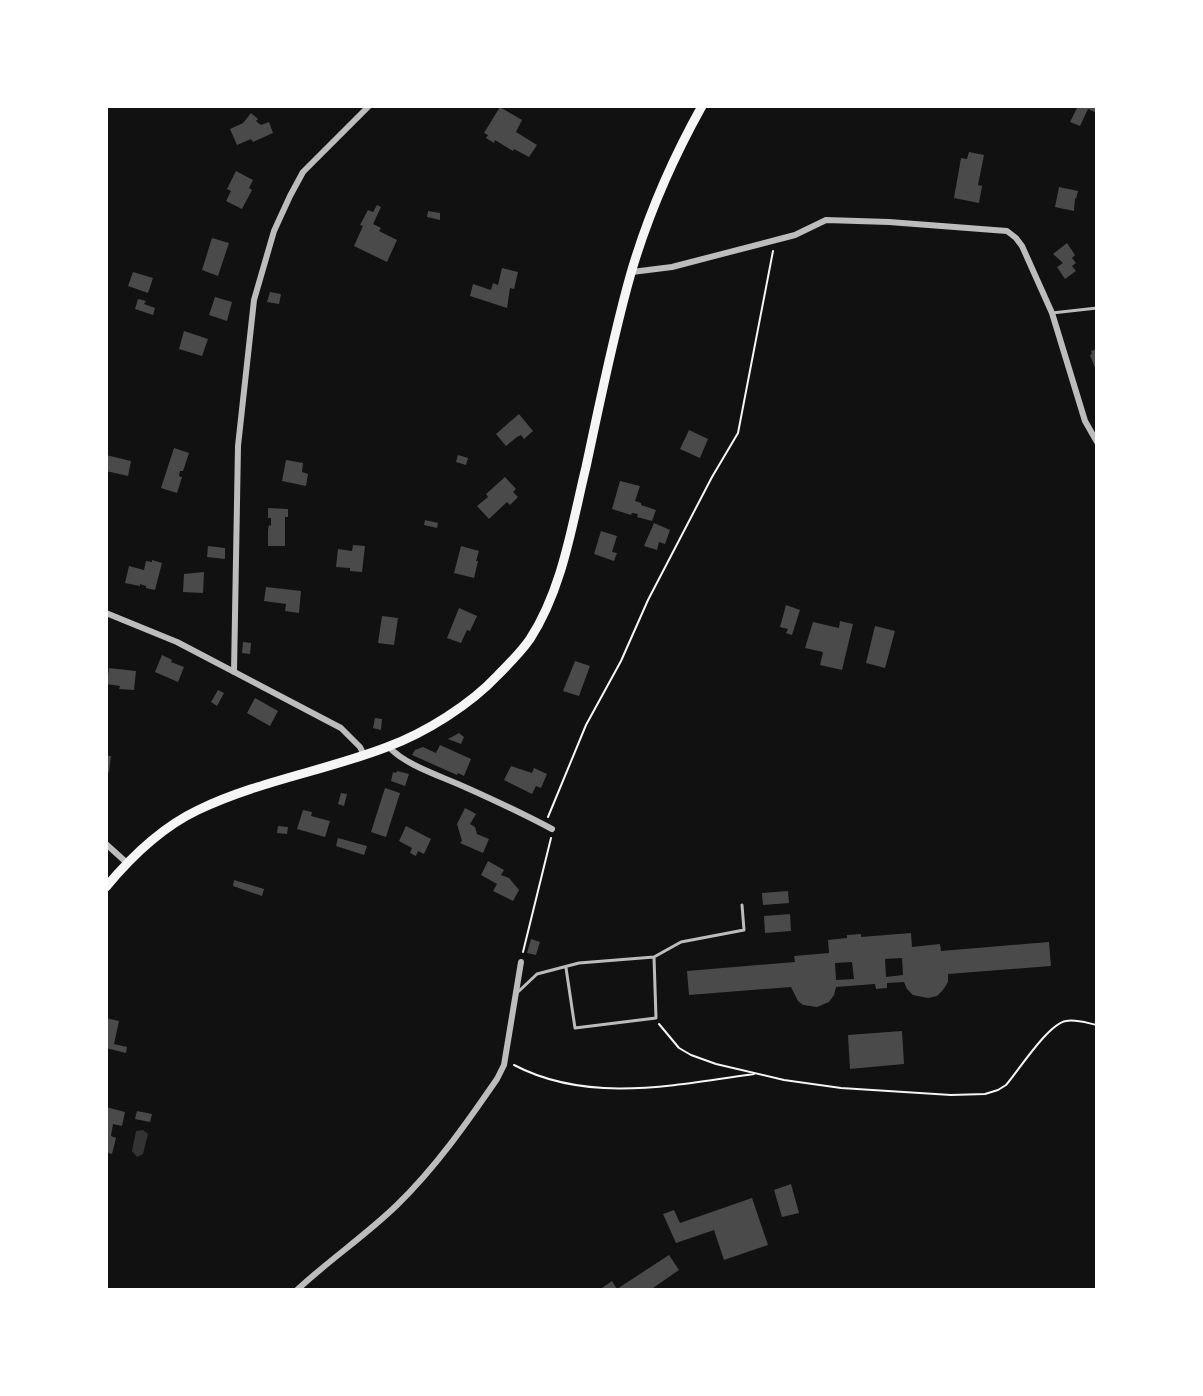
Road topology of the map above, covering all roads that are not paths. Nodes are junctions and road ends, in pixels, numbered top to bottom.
1 (369, 106) edge
2 (702, 106) edge
3 (632, 272) junction
4 (1097, 308) edge
5 (1052, 313) junction
6 (1097, 442) edge
7 (106, 613) edge
8 (234, 672) junction
9 (389, 747) junction
10 (364, 755) junction
11 (549, 827) road end
12 (106, 844) edge
13 (127, 863) junction
14 (106, 887) edge
15 (742, 905) dead end
16 (654, 957) junction
17 (521, 962) road end
18 (566, 966) junction
19 (516, 993) junction
20 (297, 1290) edge

1 - 8 street
2 - 3 main road
3 - 5 street
3 - 9 main road
4 - 5 lane
5 - 6 street
7 - 8 street
8 - 10 street
9 - 10 main road
9 - 11 street
10 - 13 main road
12 - 13 street
13 - 14 main road
15 - 16 lane
16 - 18 lane
16 - 18 lane
17 - 19 street
18 - 19 lane
19 - 20 street

